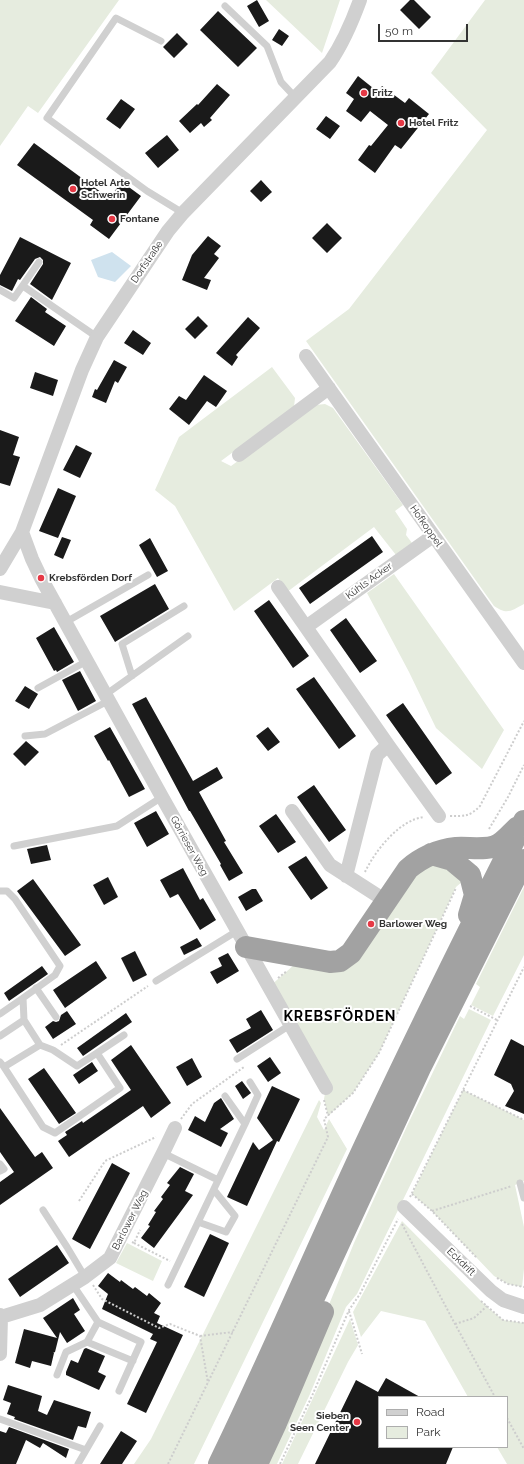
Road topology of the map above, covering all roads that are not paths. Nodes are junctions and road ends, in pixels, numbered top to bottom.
1 (360, 0) edge
2 (225, 6) dead end
3 (161, 41) dead end
4 (296, 98) junction
5 (183, 213) junction
6 (39, 262) dead end
7 (23, 286) junction
8 (0, 290) edge
9 (97, 337) junction
10 (306, 356) dead end
11 (328, 388) junction
12 (239, 455) dead end
13 (22, 532) junction
14 (433, 536) junction
15 (0, 569) edge
16 (148, 575) dead end
17 (278, 588) dead end
18 (0, 592) edge
19 (55, 603) junction
20 (184, 606) dead end
21 (66, 622) junction
22 (306, 627) junction
23 (188, 636) dead end
24 (87, 661) junction
25 (524, 663) edge
26 (132, 676) junction
27 (38, 688) dead end
28 (107, 698) junction
29 (25, 736) dead end
30 (388, 745) junction
31 (162, 797) junction
32 (292, 811) dead end
33 (439, 816) dead end
34 (524, 821) edge
35 (14, 846) dead end
36 (431, 854) junction
37 (524, 860) edge
38 (346, 876) junction
39 (0, 891) edge
40 (386, 901) junction
41 (242, 939) junction
42 (456, 955) junction
43 (156, 981) road end
44 (36, 988) junction
45 (23, 998) junction
46 (0, 1014) edge
47 (56, 1017) dead end
48 (24, 1020) junction
49 (290, 1025) junction
50 (124, 1035) dead end
51 (0, 1036) edge
52 (40, 1045) junction
53 (97, 1053) junction
54 (237, 1059) dead end
55 (414, 1061) junction
56 (2, 1064) edge
57 (250, 1082) dead end
58 (326, 1088) dead end
59 (225, 1096) dead end
60 (245, 1124) junction
61 (175, 1128) road end
62 (163, 1153) junction
63 (0, 1164) edge
64 (0, 1171) edge
65 (218, 1180) junction
66 (520, 1183) road end
67 (214, 1190) junction
68 (524, 1198) edge
69 (43, 1210) dead end
70 (402, 1212) road end
71 (198, 1222) junction
72 (82, 1279) junction
73 (168, 1285) dead end
74 (524, 1307) edge
75 (0, 1317) edge
76 (98, 1322) junction
77 (87, 1342) junction
78 (0, 1354) edge
79 (133, 1361) junction
80 (57, 1375) dead end
81 (119, 1391) dead end
82 (0, 1419) edge
83 (100, 1426) dead end
84 (86, 1450) junction
85 (78, 1464) edge
86 (206, 1464) edge
87 (219, 1464) edge
88 (237, 1464) edge
89 (257, 1464) edge

1 - 4 street, Dorfstraße
2 - 4 lane
3 - 5 lane
4 - 5 street, Dorfstraße
5 - 9 street, Dorfstraße
6 - 7 lane
7 - 8 lane
7 - 9 lane
9 - 13 street, Dorfstraße
10 - 11 street, Hofkoppel
11 - 12 street
11 - 14 street, Hofkoppel
13 - 15 street, Dorfstraße
13 - 19 street, Görrieser Weg
14 - 22 street, Kühls Acker
14 - 25 street, Hofkoppel
16 - 21 lane
17 - 22 street
18 - 19 street
19 - 21 street, Görrieser Weg
20 - 26 lane
21 - 24 street, Görrieser Weg
22 - 30 street
23 - 26 lane
24 - 27 lane
24 - 28 street, Görrieser Weg
26 - 28 lane
28 - 29 lane
28 - 31 street, Görrieser Weg
30 - 33 street
30 - 38 street
31 - 35 lane
31 - 41 street, Görrieser Weg
32 - 38 street
34 - 36 highway
34 - 42 highway
36 - 40 highway
36 - 42 highway
37 - 55 highway
38 - 40 street
39 - 44 lane
40 - 41 highway
41 - 43 lane
41 - 49 street, Görrieser Weg
42 - 55 highway
44 - 45 lane
44 - 47 lane
45 - 46 lane
45 - 48 lane
48 - 51 lane
48 - 52 lane
49 - 54 lane
49 - 58 street, Görrieser Weg
50 - 53 lane
52 - 53 lane
52 - 56 lane
53 - 56 lane
55 - 86 highway
55 - 87 highway
55 - 88 highway
55 - 89 highway
57 - 60 lane
59 - 60 lane
60 - 65 lane
61 - 62 street, Barlower Weg
62 - 65 lane
62 - 72 street, Barlower Weg
63 - 64 lane
65 - 67 lane
66 - 68 lane
67 - 71 lane
67 - 71 lane
69 - 72 lane
70 - 74 street, Eckdrift
71 - 73 lane
72 - 75 street, Barlower Weg
72 - 76 lane
75 - 78 street
76 - 77 lane
76 - 79 lane
77 - 79 lane
77 - 80 lane
79 - 81 lane
82 - 84 lane
83 - 84 lane
84 - 85 lane

